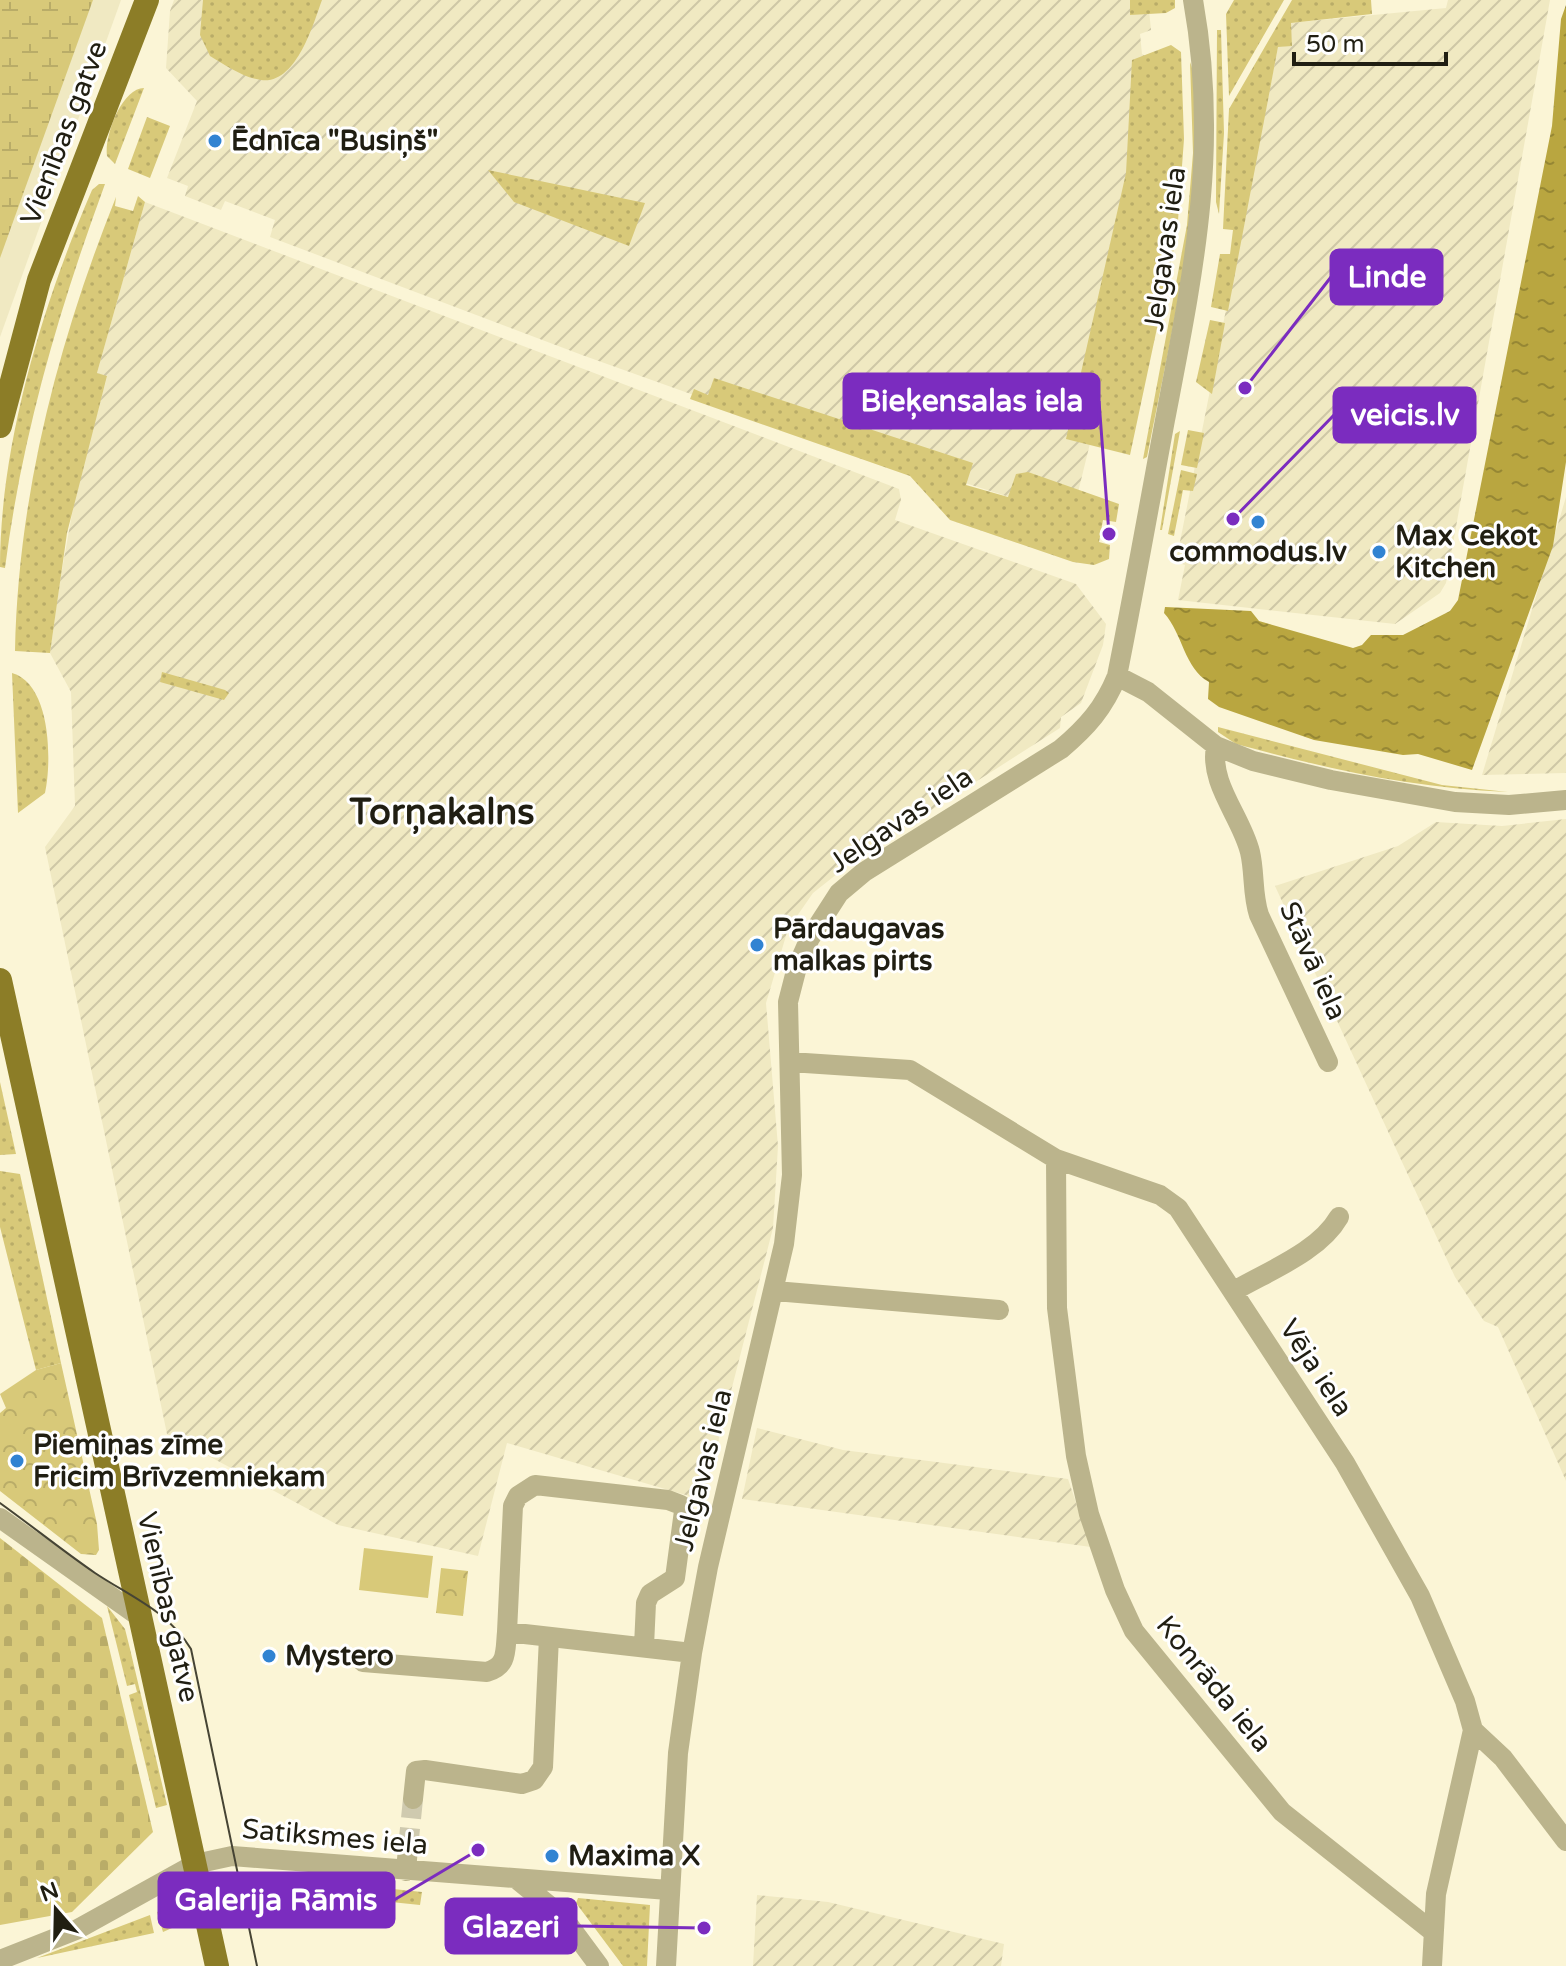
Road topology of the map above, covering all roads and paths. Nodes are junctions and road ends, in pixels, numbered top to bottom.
1 (147, 0) edge
2 (1193, 0) edge
3 (0, 426) edge
4 (1117, 676) junction
5 (1216, 746) junction
6 (1566, 800) edge
7 (0, 980) edge
8 (790, 1062) junction
9 (1328, 1062) dead end
10 (1056, 1159) junction
11 (1339, 1217) dead end
12 (775, 1291) junction
13 (1234, 1291) junction
14 (999, 1310) dead end
15 (0, 1518) edge
16 (140, 1617) junction
17 (507, 1632) junction
18 (549, 1637) junction
19 (644, 1646) junction
20 (692, 1653) junction
21 (363, 1662) dead end
22 (1473, 1730) junction
23 (413, 1799) tunnel mouth
24 (1566, 1841) edge
25 (408, 1848) tunnel mouth
26 (195, 1864) junction
27 (406, 1871) junction
28 (519, 1881) junction
29 (668, 1890) junction
30 (1432, 1931) junction
31 (0, 1960) edge
32 (217, 1966) edge
33 (599, 1966) edge
34 (666, 1966) edge
35 (1432, 1966) edge

1 - 3 main road, Vienības gatve
2 - 4 street, Jelgavas iela
4 - 5 street
4 - 8 street, Jelgavas iela
5 - 6 street
5 - 9 street, Stāvā iela
7 - 16 main road, Vienības gatve
8 - 10 street, Vēja iela
8 - 12 street, Jelgavas iela
10 - 13 street, Vēja iela
10 - 30 street, Konrāda iela
11 - 13 street
12 - 14 street
12 - 20 street, Jelgavas iela
13 - 22 street, Vēja iela
15 - 16 street
16 - 26 main road, Vienības gatve
17 - 18 street
17 - 19 street
17 - 21 street
18 - 19 street
18 - 23 street
19 - 20 street
20 - 29 street, Jelgavas iela
22 - 24 street
22 - 30 street
25 - 27 street
26 - 27 street, Satiksmes iela
26 - 31 street, Satiksmes iela
26 - 32 main road, Vienības gatve
27 - 28 street, Satiksmes iela
28 - 29 street, Satiksmes iela
28 - 33 street
29 - 34 street, Jelgavas iela
30 - 35 street

